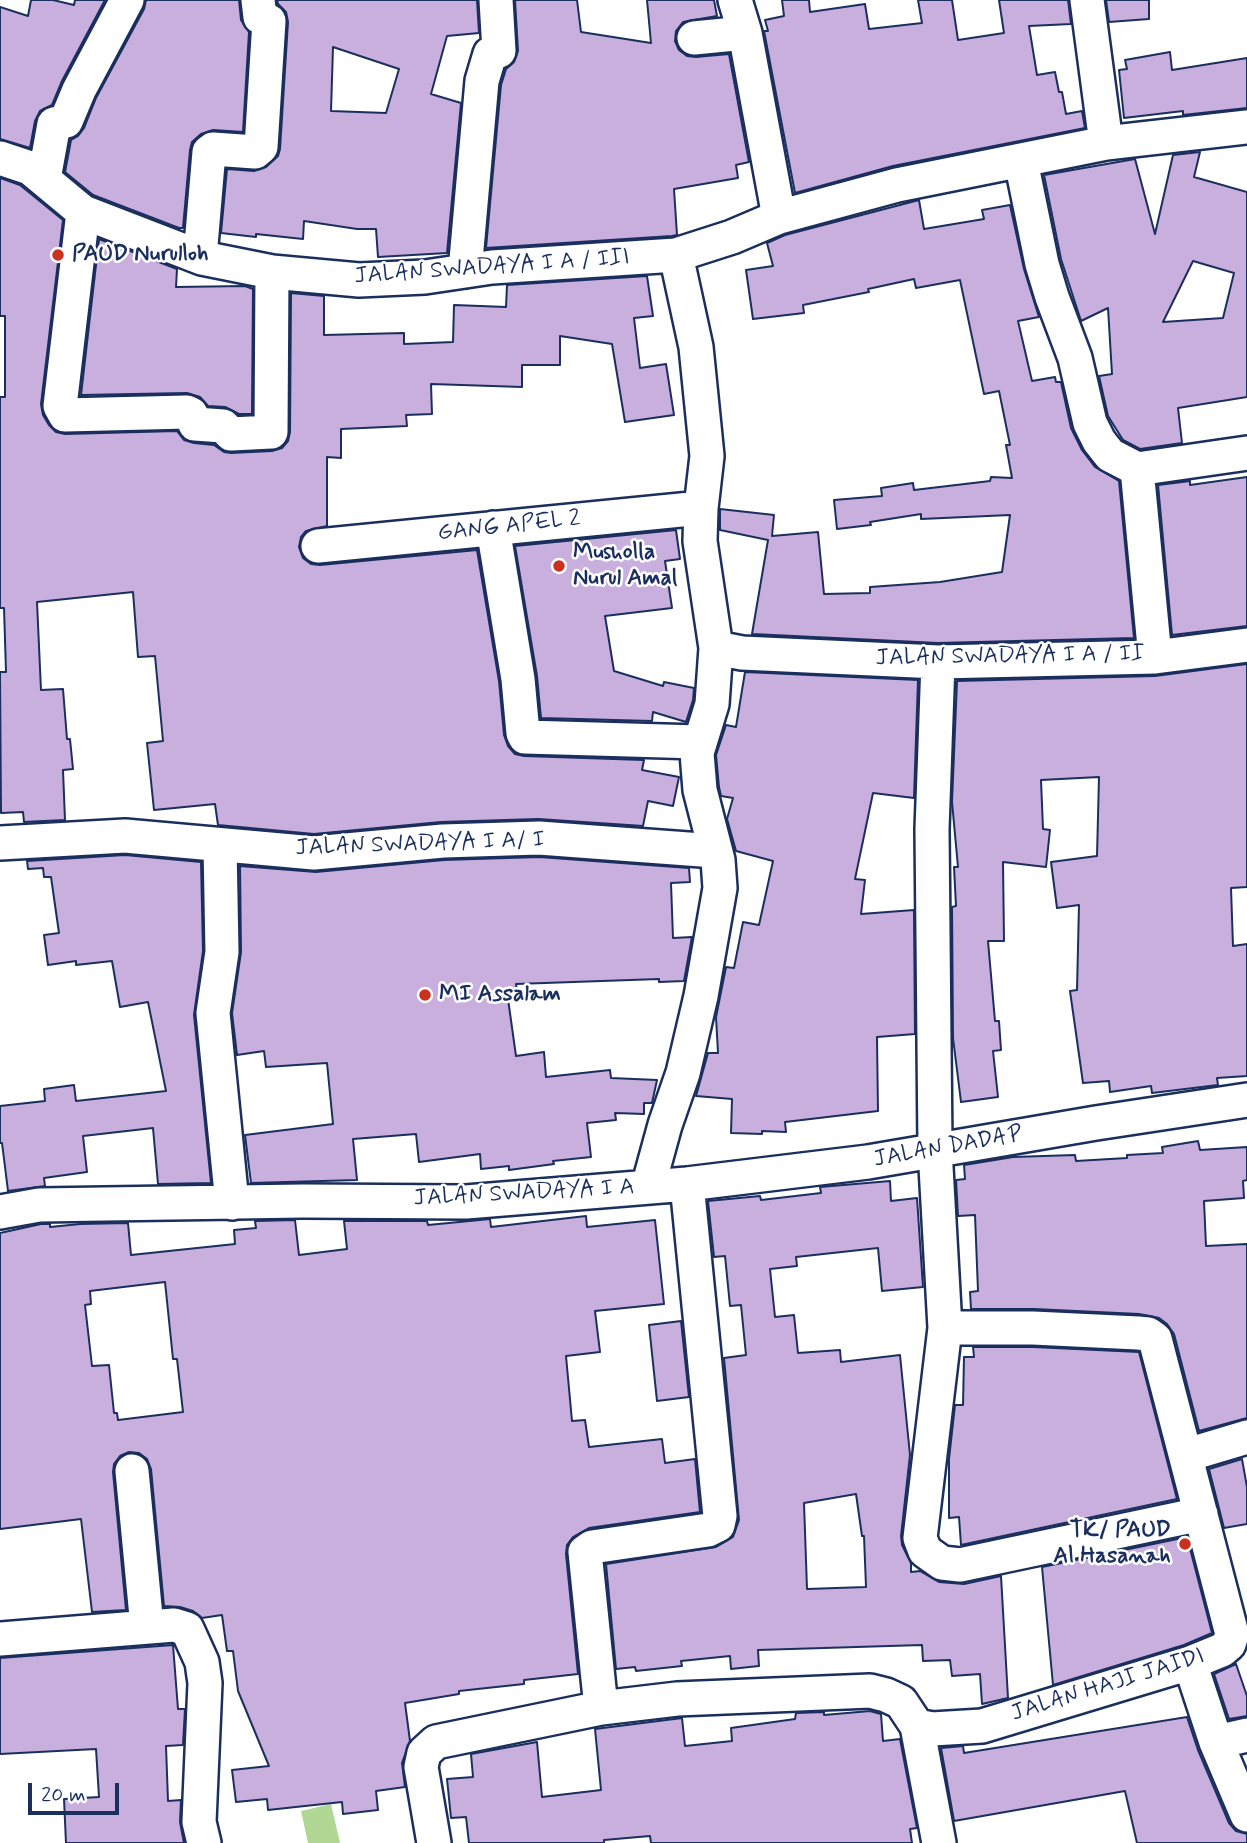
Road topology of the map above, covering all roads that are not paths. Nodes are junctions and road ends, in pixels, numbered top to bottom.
1 (127, 0) edge
2 (258, 0) edge
3 (496, 0) edge
4 (735, 0) edge
5 (1087, 0) edge
6 (744, 33) junction
7 (694, 38) dead end
8 (1247, 127) edge
9 (1107, 144) junction
10 (0, 158) edge
11 (1021, 161) junction
12 (44, 179) junction
13 (83, 212) junction
14 (779, 217) junction
15 (676, 255) junction
16 (200, 257) junction
17 (465, 271) junction
18 (272, 272) junction
19 (1247, 453) edge
20 (1137, 469) junction
21 (701, 508) junction
22 (493, 528) junction
23 (318, 546) dead end
24 (1247, 645) edge
25 (716, 648) junction
26 (1155, 657) junction
27 (937, 662) junction
28 (699, 742) junction
29 (0, 843) edge
30 (220, 845) junction
31 (715, 851) junction
32 (1247, 1100) edge
33 (935, 1149) junction
34 (687, 1184) junction
35 (648, 1187) junction
36 (232, 1203) junction
37 (0, 1212) edge
38 (945, 1328) junction
39 (1247, 1437) edge
40 (1187, 1455) junction
41 (132, 1471) dead end
42 (1201, 1514) junction
43 (147, 1627) junction
44 (0, 1639) edge
45 (1190, 1663) junction
46 (601, 1708) junction
47 (917, 1726) junction
48 (1232, 1738) edge
49 (1247, 1815) edge
50 (204, 1843) edge
51 (434, 1843) edge
52 (939, 1843) edge

1 - 12 street
2 - 16 street
3 - 17 street
4 - 6 street
5 - 9 street
6 - 7 street
6 - 14 street
8 - 9 street
9 - 11 street
10 - 12 street, JALAN SWADAYA I A / III
11 - 14 street
11 - 20 street
12 - 13 street, JALAN SWADAYA I A / III
13 - 16 street, JALAN SWADAYA I A / III
13 - 18 street
14 - 15 street
15 - 17 street, JALAN SWADAYA I A / III
15 - 21 street, JALAN SWADAYA I A
16 - 18 street, JALAN SWADAYA I A / III
17 - 18 street, JALAN SWADAYA I A / III
19 - 20 street
20 - 26 street, JALAN SWADAYA I A / II
21 - 22 street, GANG APEL 2
21 - 25 street, JALAN SWADAYA I A
22 - 23 street, GANG APEL 2
22 - 28 street
24 - 26 street
25 - 27 street, JALAN SWADAYA I A / II
25 - 28 street, JALAN SWADAYA I A
26 - 27 street, JALAN SWADAYA I A / II
27 - 33 street
28 - 31 street, JALAN SWADAYA I A
29 - 30 street, JALAN SWADAYA I A/ I
30 - 31 street, JALAN SWADAYA I A/ I
30 - 36 street
31 - 35 street, JALAN SWADAYA I A
32 - 33 street, JALAN DADAP
33 - 34 street, JALAN DADAP
33 - 38 street
34 - 35 street, JALAN DADAP
34 - 46 street
35 - 36 street, JALAN SWADAYA I A
36 - 37 street, JALAN SWADAYA I A
38 - 40 street, JALAN HAJI JAIDI
38 - 42 street
39 - 40 street
40 - 42 street, JALAN HAJI JAIDI
41 - 43 street
42 - 45 street, JALAN HAJI JAIDI
43 - 44 street
43 - 50 street
45 - 47 street, JALAN HAJI JAIDI
45 - 48 street
46 - 47 street
46 - 51 street
47 - 52 street
48 - 49 street

